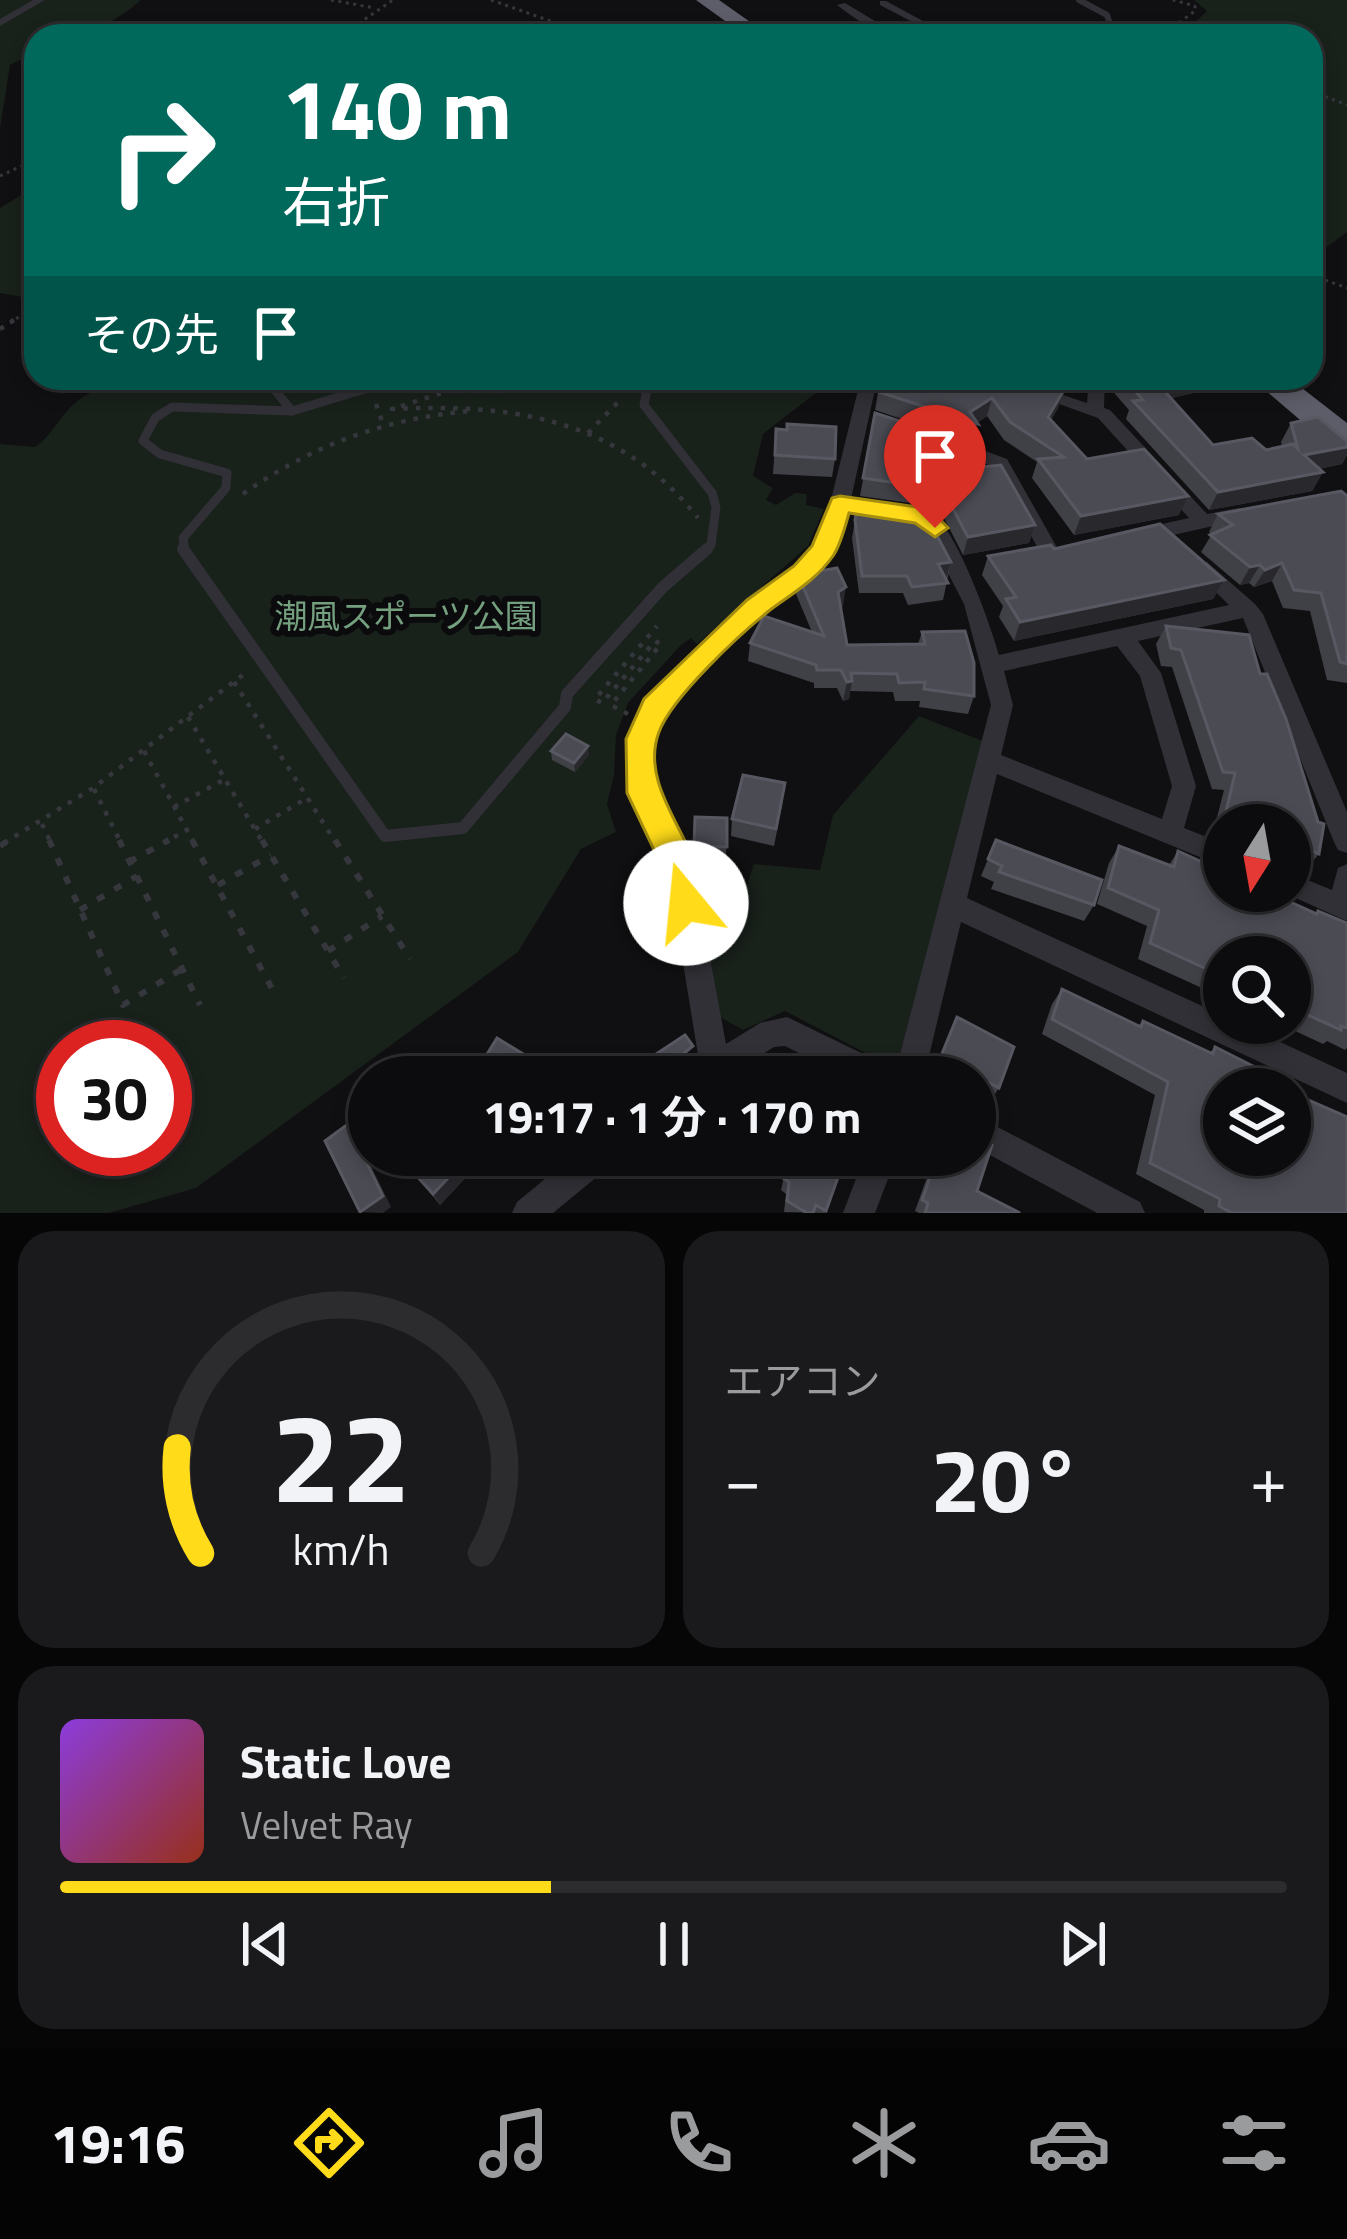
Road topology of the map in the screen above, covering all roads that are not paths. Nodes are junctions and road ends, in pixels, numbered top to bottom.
1 (40, 0) edge
2 (706, 0) edge
3 (1079, 0) edge
4 (883, 3) dead end
5 (842, 5) dead end
6 (0, 23) edge
7 (742, 24) edge
8 (874, 24) edge
9 (923, 24) edge
10 (1110, 24) edge
11 (275, 390) edge
12 (363, 390) edge
13 (647, 390) edge
14 (873, 390) edge
15 (1033, 390) edge
16 (1095, 390) edge
17 (1283, 390) edge
18 (1094, 409) junction
19 (292, 412) junction
20 (926, 436) edge
21 (1347, 441) edge
22 (840, 504) junction
23 (1273, 507) edge
24 (1203, 523) junction
25 (1158, 532) junction
26 (1114, 540) edge
27 (1070, 548) edge
28 (1048, 551) junction
29 (1026, 556) edge
30 (1248, 609) junction
31 (1123, 637) junction
32 (991, 664) junction
33 (989, 760) junction
34 (1170, 833) junction
35 (1347, 842) edge
36 (1203, 847) edge
37 (1347, 876) edge
38 (1311, 894) edge
39 (952, 904) junction
40 (1345, 908) edge
41 (707, 1056) edge
42 (734, 1056) edge
43 (836, 1056) edge
44 (914, 1056) edge
45 (1347, 1088) edge
46 (996, 1141) edge
47 (573, 1176) edge
48 (873, 1176) edge
49 (528, 1213) edge
50 (859, 1213) edge
51 (1129, 1213) edge

1 - 6 street
2 - 7 highway
3 - 10 lane
4 - 9 street
5 - 8 street
11 - 19 lane
12 - 19 lane
13 - 19 lane
14 - 22 street
15 - 18 street
16 - 18 street
17 - 21 highway
18 - 24 street
20 - 28 street
22 - 32 street
22 - 41 street
23 - 24 street
24 - 25 street
25 - 26 street
25 - 30 street
27 - 28 street
28 - 29 street
30 - 31 street
30 - 35 street
31 - 32 street
31 - 34 street
32 - 33 street
33 - 34 street
33 - 39 street
34 - 36 street
37 - 40 street
38 - 40 street
39 - 44 street
39 - 45 street
42 - 43 street
46 - 51 street
47 - 49 street
48 - 50 street

